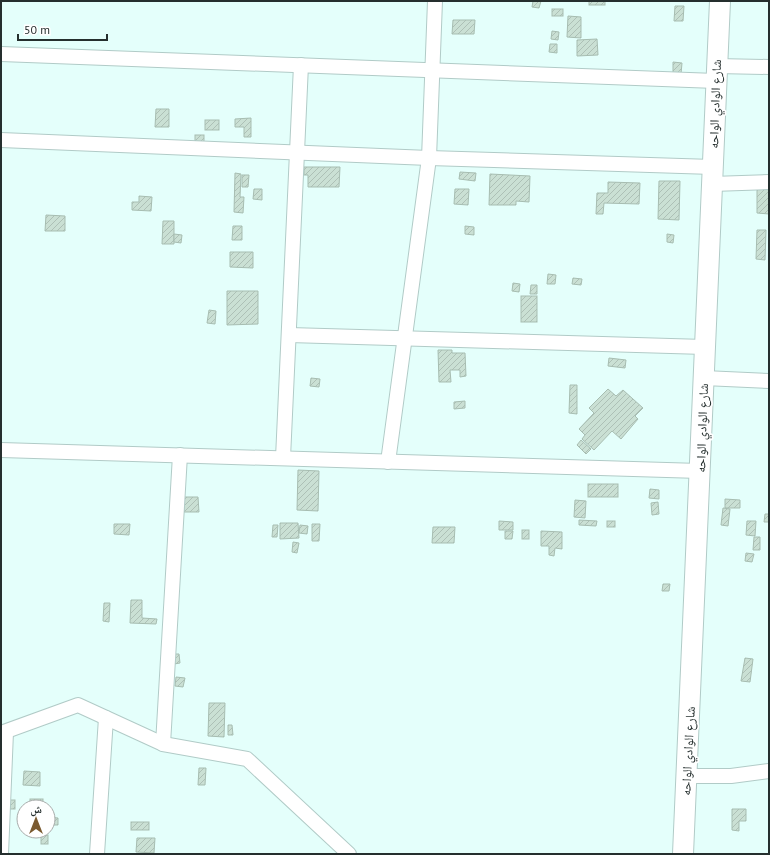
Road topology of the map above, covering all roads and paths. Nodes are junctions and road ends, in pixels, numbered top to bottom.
1 (435, 1) edge
2 (720, 1) edge
3 (1, 54) edge
4 (301, 65) junction
5 (769, 67) edge
6 (432, 70) junction
7 (716, 74) junction
8 (1, 140) edge
9 (297, 152) junction
10 (429, 158) junction
11 (712, 175) junction
12 (769, 182) edge
13 (289, 335) junction
14 (404, 339) junction
15 (705, 347) junction
16 (704, 378) junction
17 (769, 381) edge
18 (1, 450) edge
19 (180, 455) junction
20 (283, 458) junction
21 (388, 462) junction
22 (700, 470) junction
23 (106, 718) junction
24 (3, 732) edge
25 (163, 744) junction
26 (769, 772) edge
27 (688, 776) junction
28 (1, 854) edge
29 (97, 854) edge
30 (349, 854) edge
31 (683, 854) edge

1 - 6 street
2 - 7 main road, شارع الوادي الواحه
3 - 4 street
4 - 6 street
4 - 9 street
5 - 7 street
6 - 7 street
6 - 10 street
7 - 11 main road, شارع الوادي الواحه
8 - 9 street
9 - 10 street
9 - 13 street
10 - 11 street
10 - 14 street
11 - 12 street
11 - 15 main road, شارع الوادي الواحه
13 - 14 street
13 - 20 street
14 - 15 street
14 - 21 street
15 - 16 main road, شارع الوادي الواحه
16 - 17 street
16 - 22 main road, شارع الوادي الواحه
18 - 19 street
19 - 20 street
19 - 25 street
20 - 21 street
21 - 22 street
22 - 27 main road, شارع الوادي الواحه
23 - 24 street
23 - 25 street
23 - 29 street
24 - 28 street
25 - 30 street
26 - 27 street
27 - 31 main road, شارع الوادي الواحه

